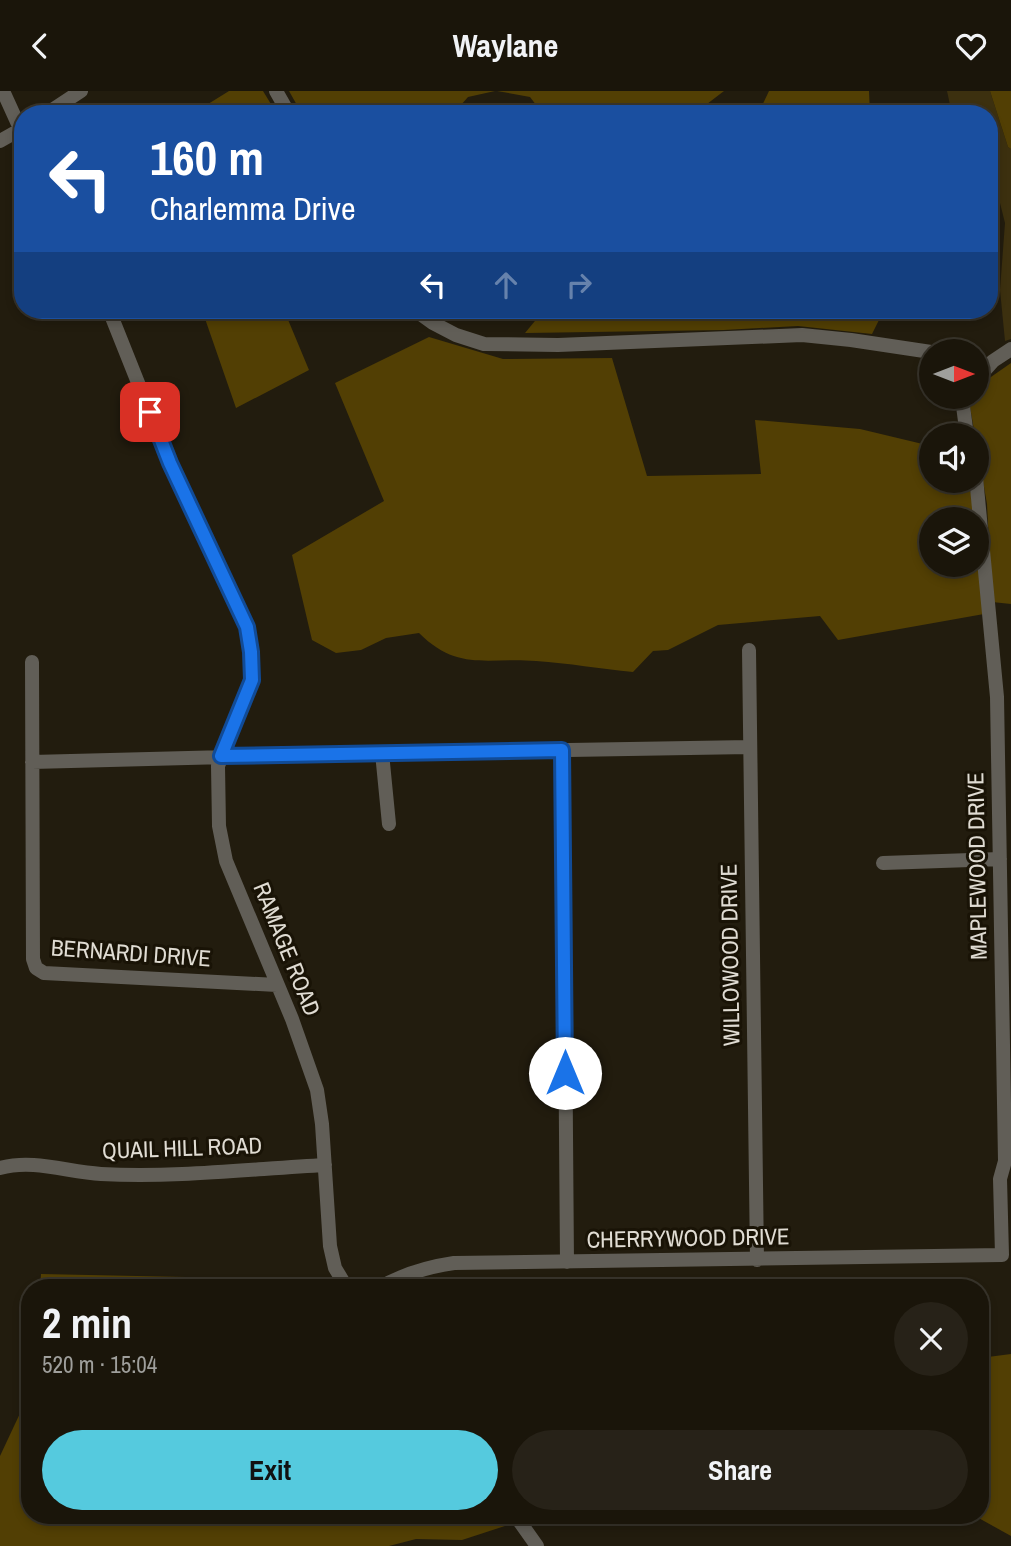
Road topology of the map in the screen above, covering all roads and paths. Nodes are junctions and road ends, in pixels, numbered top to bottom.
1 (3, 91) edge
2 (81, 91) edge
3 (60, 105) edge
4 (14, 114) edge
5 (113, 319) edge
6 (429, 319) edge
7 (1011, 349) edge
8 (919, 350) edge
9 (989, 361) edge
10 (993, 361) junction
11 (989, 365) edge
12 (978, 493) edge
13 (749, 650) dead end
14 (32, 662) dead end
15 (750, 747) junction
16 (562, 750) junction
17 (382, 753) junction
18 (221, 756) junction
19 (32, 762) junction
20 (388, 824) dead end
21 (1000, 859) junction
22 (883, 863) dead end
23 (277, 985) junction
24 (325, 1165) junction
25 (0, 1168) edge
26 (1002, 1255) joint
27 (757, 1260) junction
28 (567, 1262) junction
29 (342, 1279) edge
30 (394, 1279) edge
31 (521, 1524) edge
32 (537, 1546) edge

1 - 4 street
2 - 3 street
5 - 18 street, RAMAGE ROAD
6 - 8 street
7 - 10 street
9 - 10 street
10 - 11 street
12 - 21 street, MAPLEWOOD DRIVE
13 - 15 street, WILLOWOOD DRIVE
14 - 19 street, BERNARDI DRIVE
15 - 16 street
15 - 27 street, WILLOWOOD DRIVE
16 - 17 street
16 - 28 street
17 - 18 street
17 - 20 street
18 - 19 street
18 - 23 street, RAMAGE ROAD
19 - 23 street, BERNARDI DRIVE
21 - 22 street
21 - 26 street, MAPLEWOOD DRIVE
23 - 24 street, RAMAGE ROAD
24 - 25 street, QUAIL HILL ROAD
24 - 29 street, RAMAGE ROAD
26 - 27 street, CHERRYWOOD DRIVE
27 - 28 street, CHERRYWOOD DRIVE
28 - 30 street, CHERRYWOOD DRIVE
31 - 32 street

